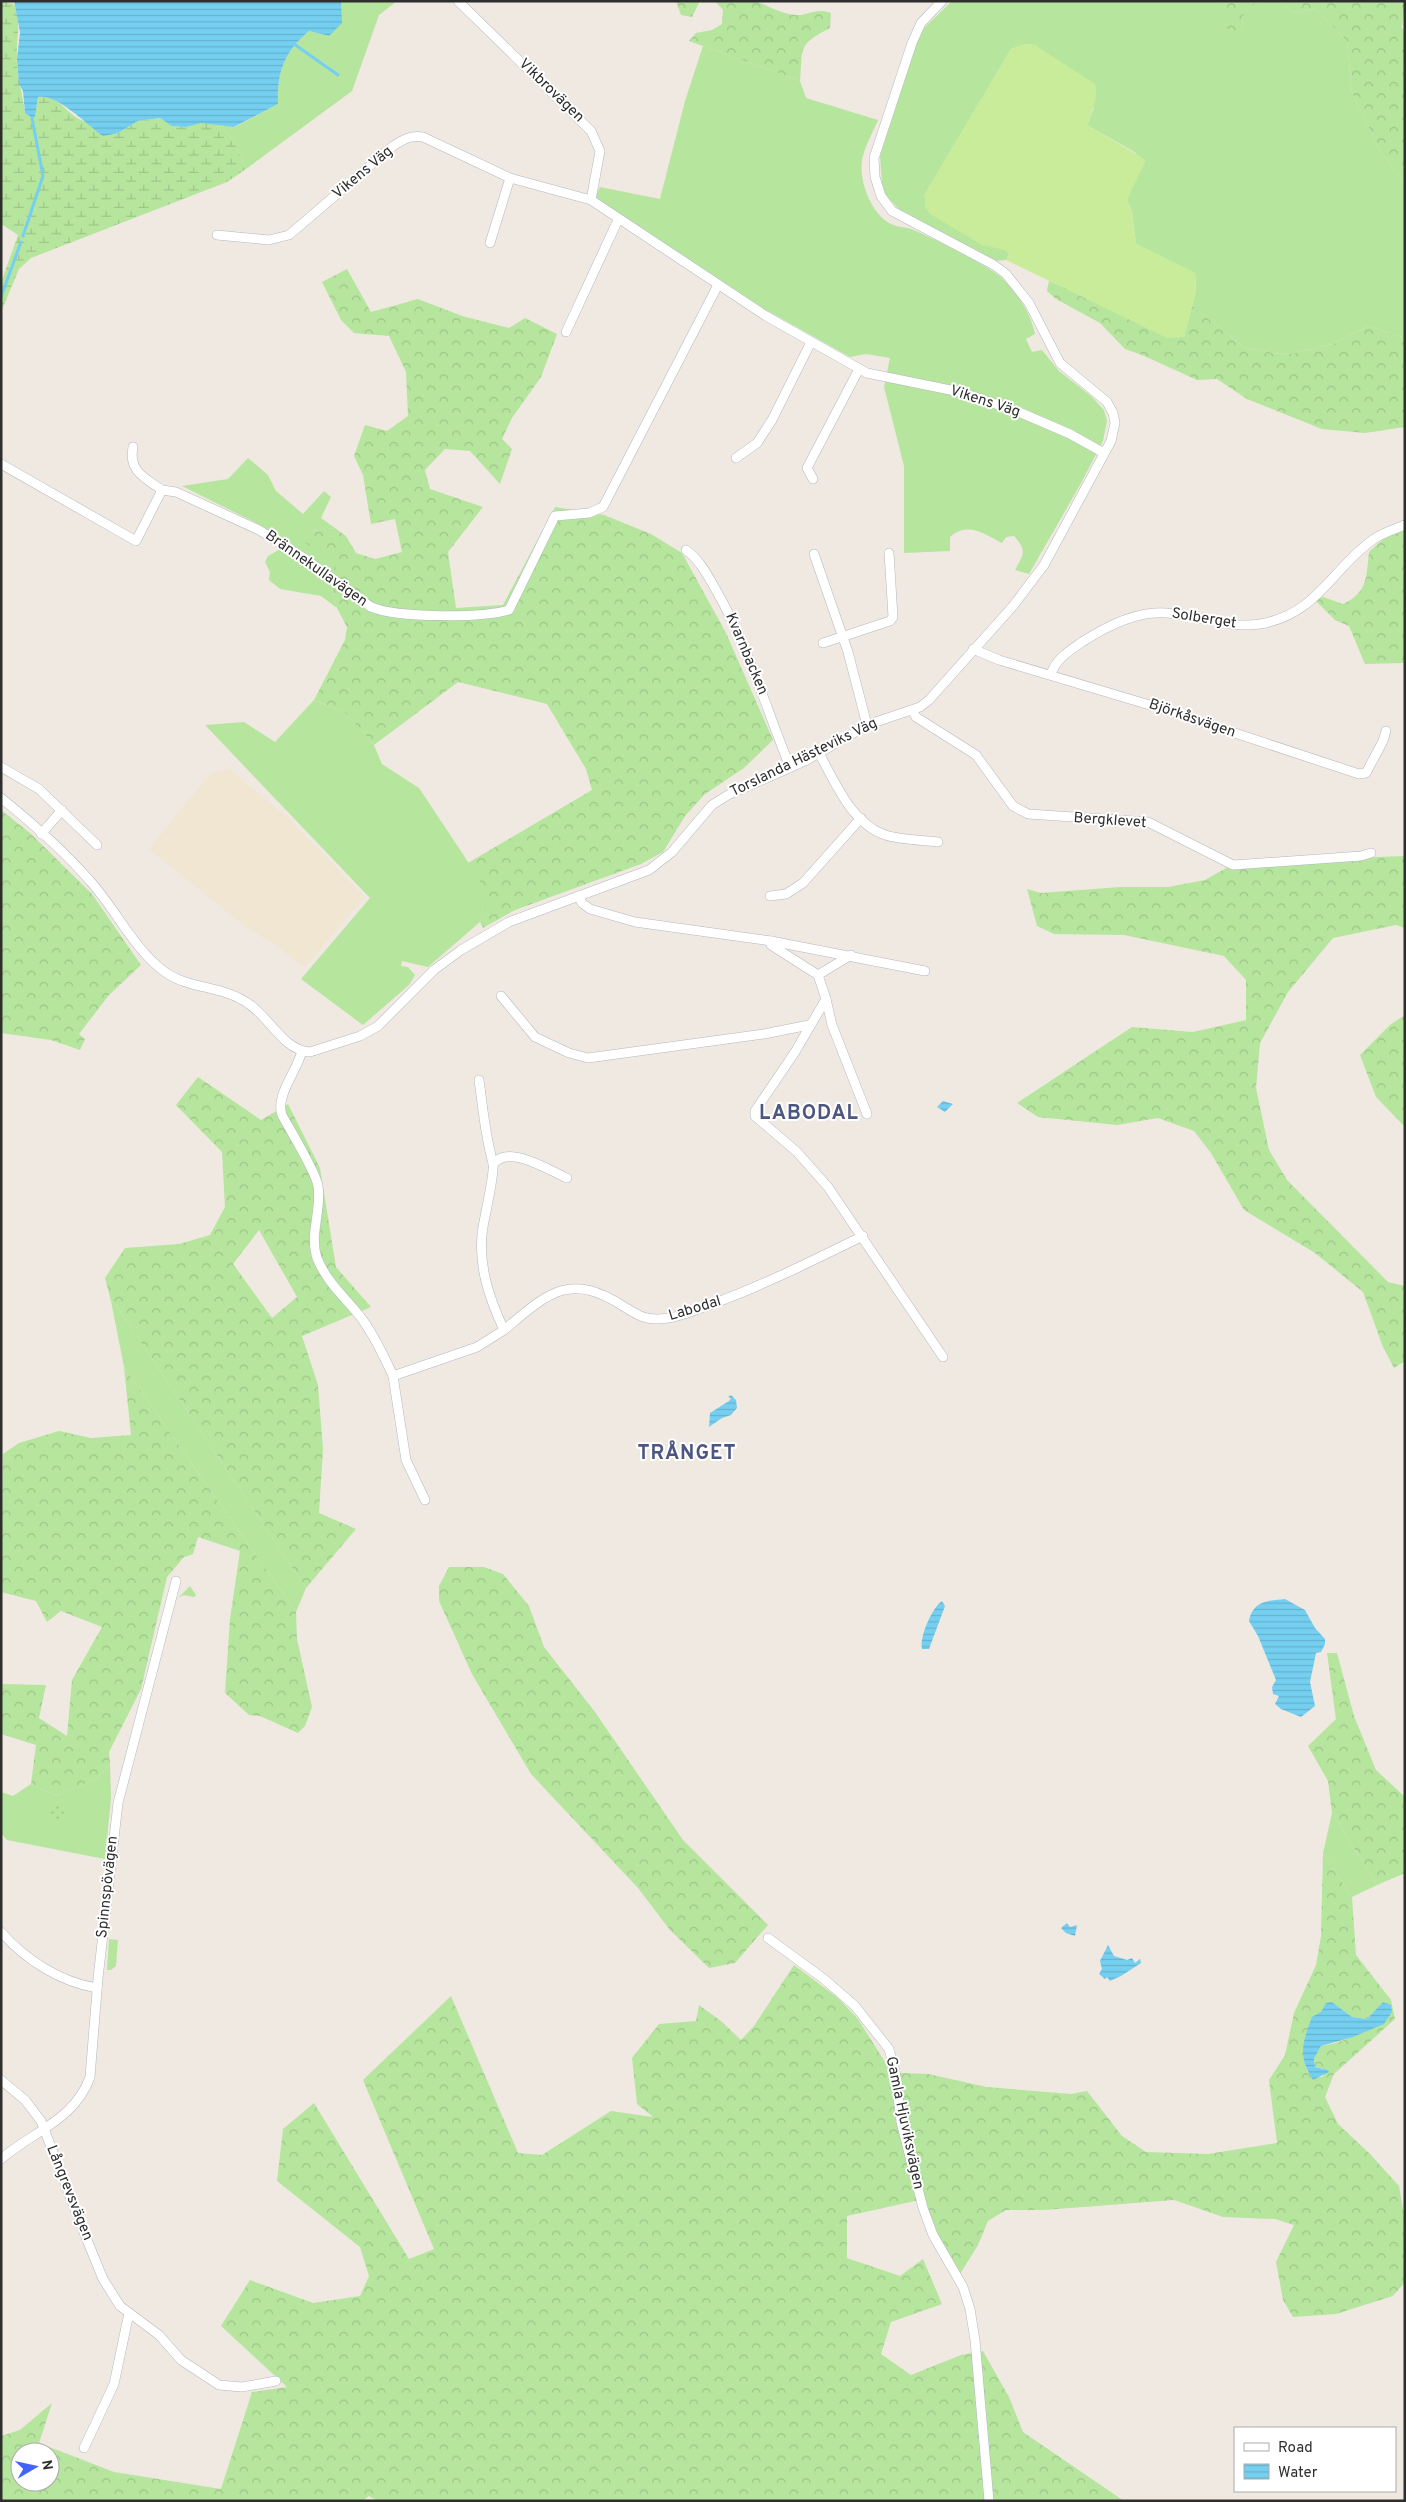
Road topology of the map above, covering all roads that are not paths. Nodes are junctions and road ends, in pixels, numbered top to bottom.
1 (458, 1) edge
2 (942, 1) edge
3 (510, 178) junction
4 (591, 200) junction
5 (618, 220) junction
6 (217, 234) dead end
7 (490, 243) dead end
8 (718, 285) junction
9 (566, 332) dead end
10 (811, 342) junction
11 (859, 369) junction
12 (133, 447) dead end
13 (1104, 453) junction
14 (736, 458) dead end
15 (1, 464) edge
16 (813, 479) dead end
17 (162, 490) junction
18 (1405, 525) edge
19 (686, 550) dead end
20 (889, 553) dead end
21 (814, 554) dead end
22 (842, 636) junction
23 (823, 643) dead end
24 (973, 649) junction
25 (1051, 674) junction
26 (912, 710) junction
27 (867, 725) junction
28 (1386, 731) dead end
29 (819, 753) junction
30 (1, 766) edge
31 (790, 767) junction
32 (1, 798) edge
33 (62, 810) junction
34 (861, 818) junction
35 (41, 834) junction
36 (938, 842) dead end
37 (96, 845) dead end
38 (1371, 853) dead end
39 (578, 896) junction
40 (770, 896) dead end
41 (771, 940) junction
42 (851, 955) junction
43 (925, 971) dead end
44 (818, 975) junction
45 (501, 996) dead end
46 (826, 999) junction
47 (809, 1025) junction
48 (302, 1051) junction
49 (479, 1080) dead end
50 (867, 1114) dead end
51 (493, 1164) junction
52 (567, 1178) dead end
53 (863, 1236) junction
54 (504, 1330) junction
55 (943, 1357) dead end
56 (393, 1376) junction
57 (425, 1500) dead end
58 (176, 1581) dead end
59 (1, 1932) edge
60 (768, 1938) dead end
61 (97, 1988) junction
62 (1, 2080) edge
63 (44, 2130) junction
64 (1, 2159) edge
65 (129, 2313) junction
66 (276, 2381) dead end
67 (84, 2448) dead end
68 (989, 2501) edge

1 - 4 street, Vikbrovägen
2 - 13 street, Torslanda Hästeviks Väg
3 - 4 street, Vikens Väg
3 - 6 street, Vikens Väg
3 - 7 street
4 - 5 street, Vikens Väg
5 - 8 street, Vikens Väg
5 - 9 street
8 - 10 street, Vikens Väg
8 - 17 street, Brännekullavägen
10 - 11 street, Vikens Väg
10 - 14 street
11 - 13 street, Vikens Väg
11 - 16 street
12 - 17 street
13 - 24 street, Torslanda Hästeviks Väg
15 - 17 street
18 - 25 street, Solberget
19 - 31 street, Kvarnbacken
20 - 22 street
21 - 22 street
22 - 23 street
22 - 27 street
24 - 25 street, Björkåsvägen
24 - 26 street, Torslanda Hästeviks Väg
25 - 28 street, Björkåsvägen
26 - 27 street, Torslanda Hästeviks Väg
26 - 38 street, Bergklevet
27 - 29 street, Torslanda Hästeviks Väg
29 - 31 street, Torslanda Hästeviks Väg
29 - 34 street
30 - 33 street
31 - 39 street, Torslanda Hästeviks Väg
32 - 35 street
33 - 35 street
33 - 37 street
34 - 36 street
34 - 40 street
35 - 48 street
39 - 41 street
39 - 48 street, Torslanda Hästeviks Väg
41 - 42 street
41 - 44 street
42 - 43 street
42 - 44 street
44 - 46 street
45 - 47 street
46 - 47 street
46 - 50 street
47 - 53 street
48 - 56 street
49 - 51 street
51 - 52 street
51 - 54 street
53 - 54 street, Labodal
53 - 55 street
54 - 56 street, Labodal
56 - 57 street
58 - 61 street, Spinnspövägen
59 - 61 street
60 - 68 street, Gamla Hjuviksvägen
61 - 63 street, Spinnspövägen
62 - 63 street, Långrevsvägen
63 - 64 street, Spinnspövägen
63 - 65 street, Långrevsvägen
65 - 66 street, Långrevsvägen
65 - 67 street

